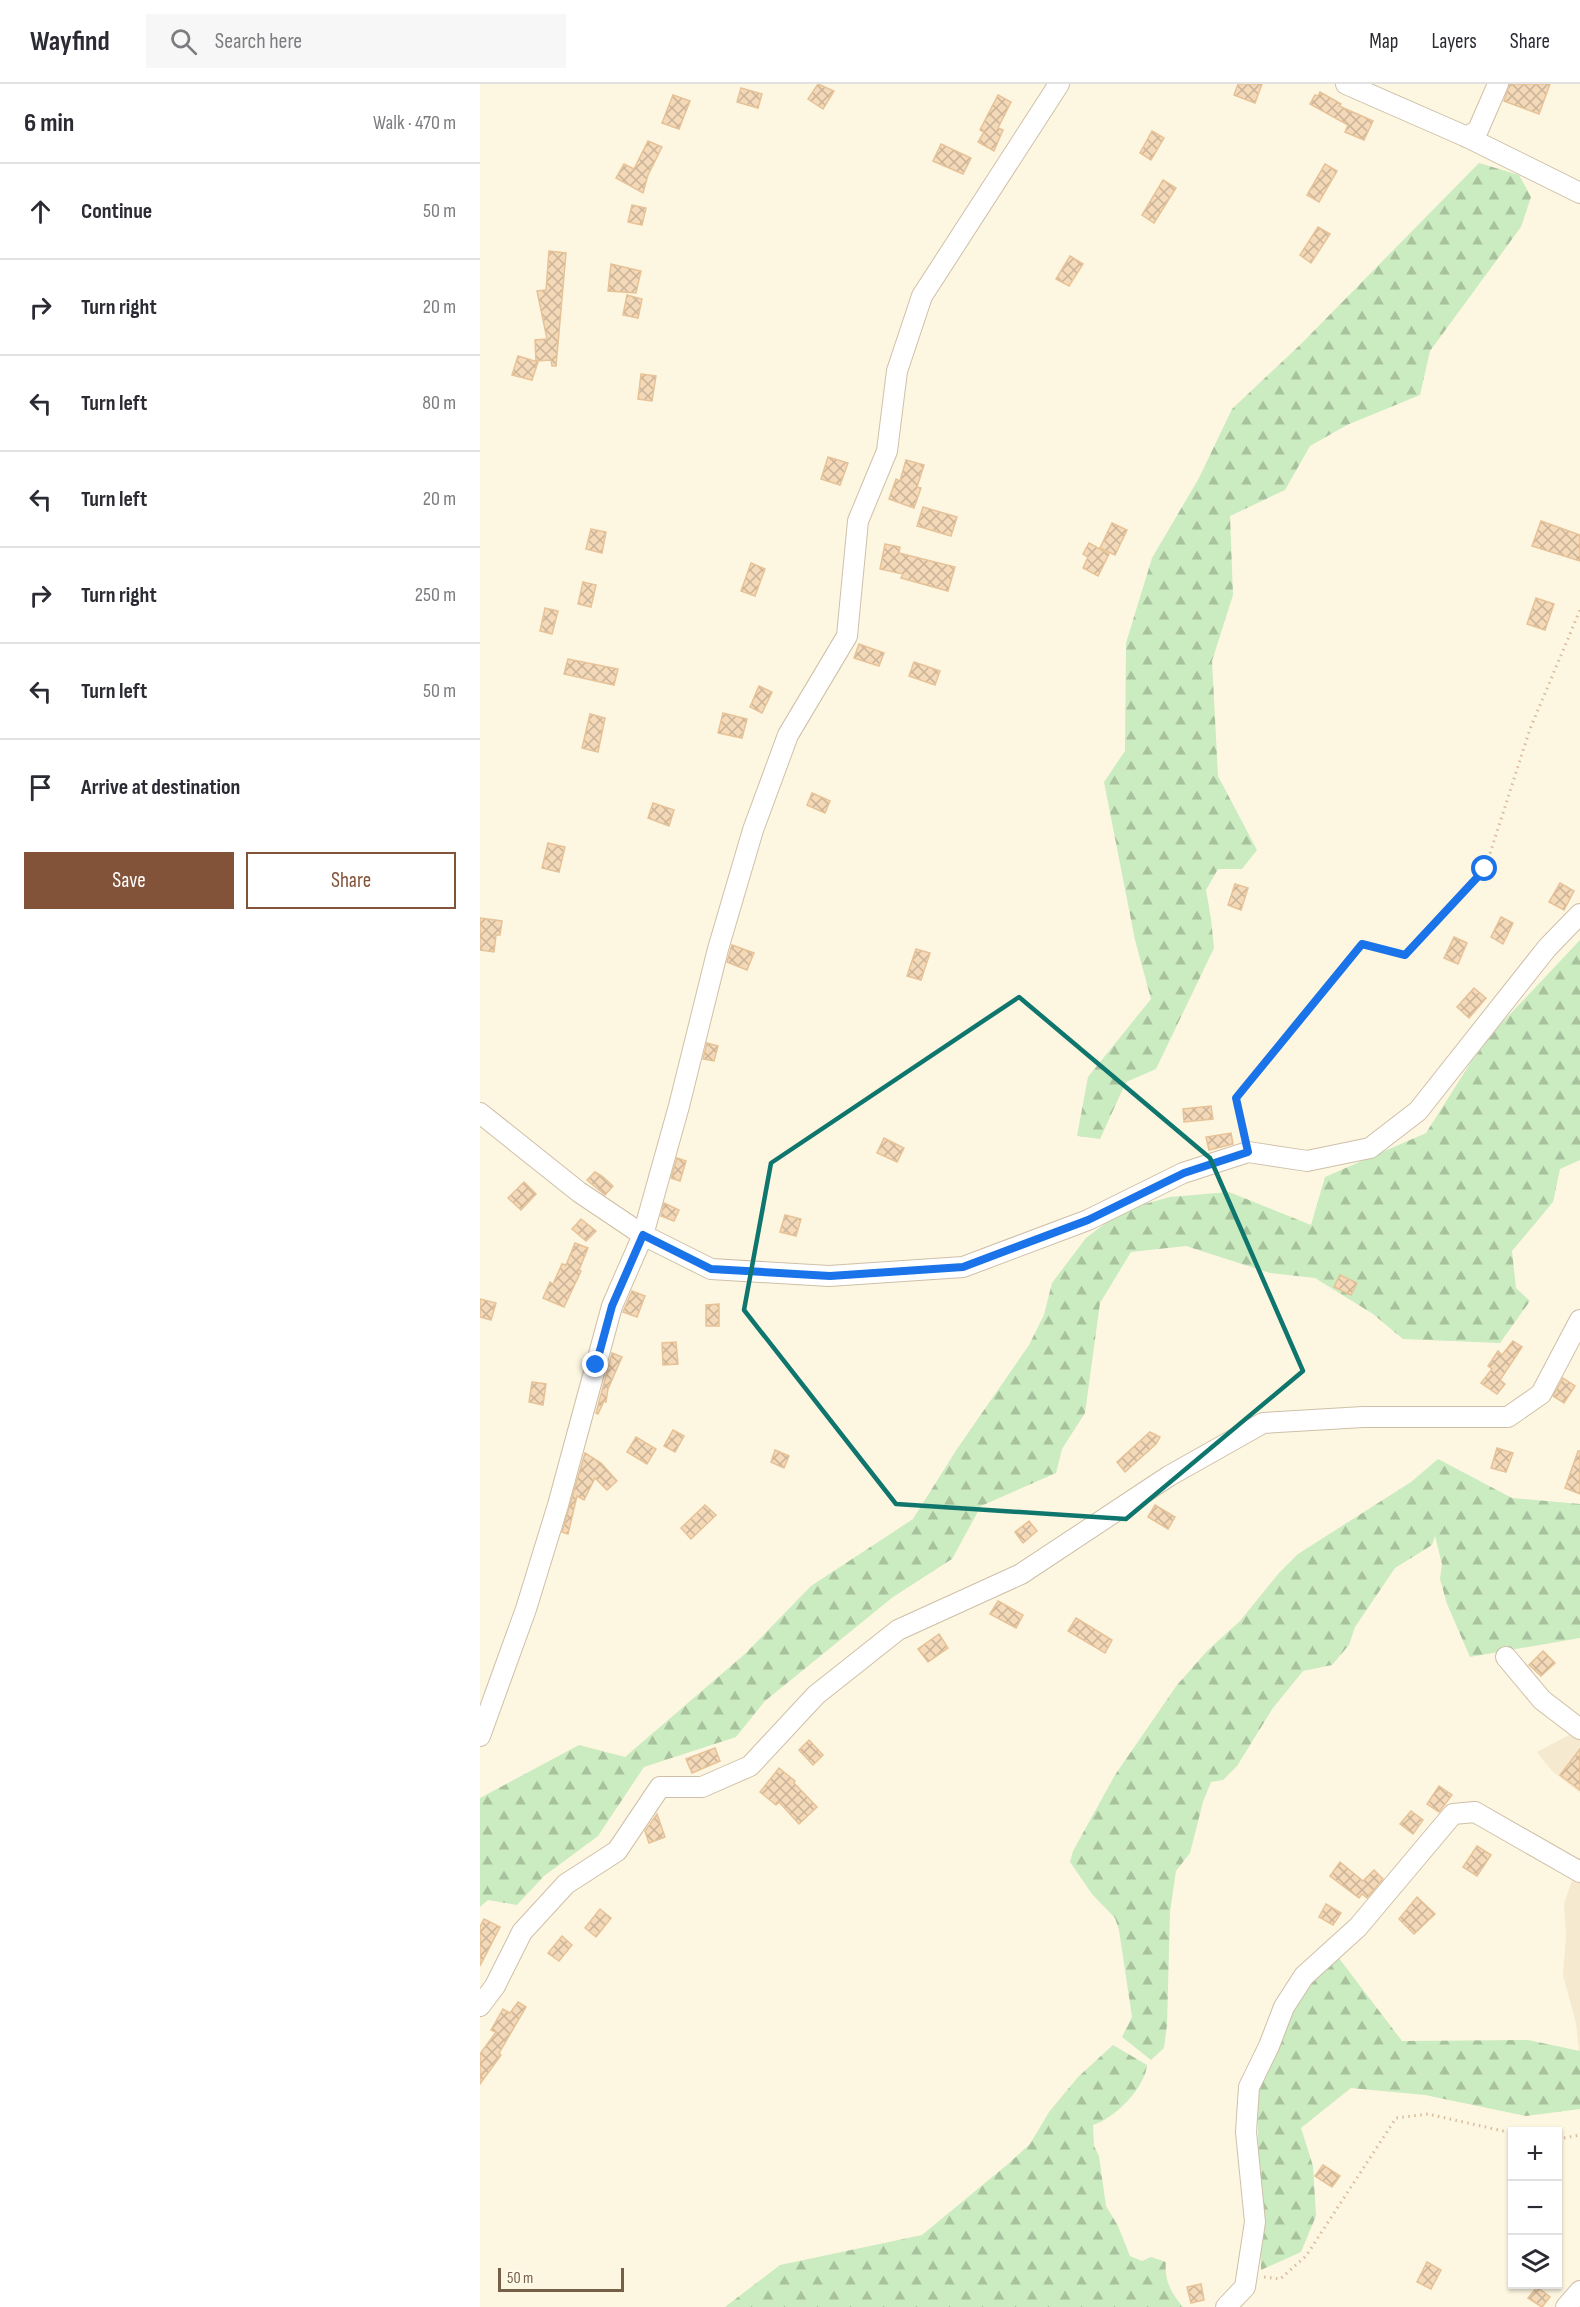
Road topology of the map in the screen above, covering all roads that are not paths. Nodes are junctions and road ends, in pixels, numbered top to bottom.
1 (1059, 84) edge
2 (1346, 84) edge
3 (1498, 84) edge
4 (1467, 137) junction
5 (1580, 193) edge
6 (1580, 914) edge
7 (480, 1113) edge
8 (643, 1235) junction
9 (1580, 1320) edge
10 (1506, 1657) dead end
11 (1580, 1730) edge
12 (480, 1736) edge
13 (1580, 1872) edge
14 (480, 2006) edge
15 (1580, 2291) edge
16 (1226, 2307) edge
17 (1566, 2307) edge

1 - 8 street
2 - 4 street
3 - 4 street
4 - 5 street
6 - 8 street
7 - 8 street
8 - 12 street
9 - 14 street
10 - 11 street
13 - 16 street
15 - 17 street

